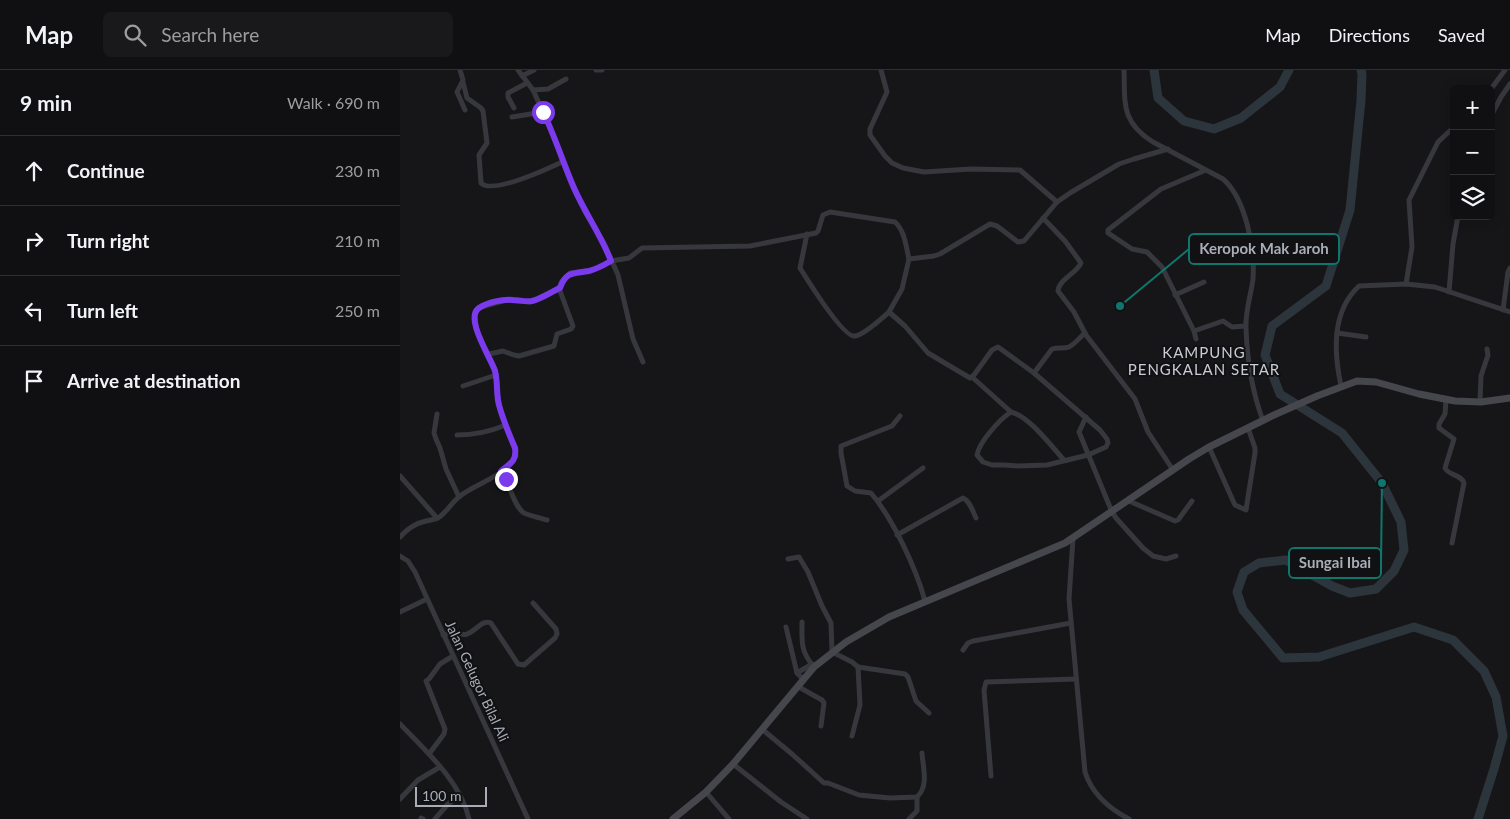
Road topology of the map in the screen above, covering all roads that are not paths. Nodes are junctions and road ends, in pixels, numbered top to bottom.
1 (460, 70) edge
2 (518, 70) edge
3 (534, 70) edge
4 (596, 70) edge
5 (602, 70) edge
6 (881, 70) edge
7 (1124, 70) edge
8 (1505, 70) edge
9 (522, 76) junction
10 (566, 79) dead end
11 (462, 82) junction
12 (527, 84) junction
13 (1510, 84) edge
14 (1493, 85) edge
15 (532, 90) junction
16 (514, 108) dead end
17 (1495, 109) edge
18 (465, 110) dead end
19 (543, 112) junction
20 (512, 117) dead end
21 (1451, 130) edge
22 (1168, 150) junction
23 (562, 162) junction
24 (1206, 170) junction
25 (1057, 202) junction
26 (1043, 218) junction
27 (1457, 220) edge
28 (807, 234) junction
29 (909, 259) junction
30 (611, 261) junction
31 (1510, 268) edge
32 (1204, 282) dead end
33 (1406, 284) junction
34 (560, 288) junction
35 (1448, 292) junction
36 (1176, 295) junction
37 (1504, 310) junction
38 (890, 312) junction
39 (1510, 312) edge
40 (1245, 326) junction
41 (1194, 331) junction
42 (1085, 333) junction
43 (1337, 333) junction
44 (1366, 337) dead end
45 (1196, 339) dead end
46 (1487, 349) dead end
47 (489, 354) junction
48 (643, 362) dead end
49 (1034, 373) junction
50 (496, 375) junction
51 (972, 377) junction
52 (463, 386) dead end
53 (1341, 386) junction
54 (1510, 398) edge
55 (1446, 400) junction
56 (1480, 402) junction
57 (1011, 412) junction
58 (437, 414) dead end
59 (900, 416) dead end
60 (1086, 417) junction
61 (1263, 421) junction
62 (506, 425) junction
63 (1248, 428) junction
64 (457, 435) dead end
65 (1209, 447) junction
66 (1088, 455) junction
67 (1064, 460) junction
68 (922, 468) dead end
69 (1173, 470) junction
70 (501, 471) junction
71 (400, 476) edge
72 (459, 497) junction
73 (1129, 500) junction
74 (878, 501) junction
75 (1192, 501) dead end
76 (1112, 512) junction
77 (437, 518) junction
78 (976, 518) dead end
79 (547, 520) dead end
80 (897, 535) junction
81 (400, 537) edge
82 (1073, 538) junction
83 (1452, 543) dead end
84 (400, 556) edge
85 (1176, 556) dead end
86 (788, 559) dead end
87 (426, 599) junction
88 (925, 601) junction
89 (533, 603) dead end
90 (400, 612) edge
91 (802, 622) dead end
92 (1071, 623) junction
93 (786, 627) dead end
94 (443, 636) junction
95 (963, 650) dead end
96 (832, 652) junction
97 (452, 657) junction
98 (813, 665) junction
99 (858, 667) junction
100 (797, 673) junction
101 (803, 679) junction
102 (1076, 679) junction
103 (797, 686) junction
104 (929, 713) dead end
105 (400, 724) edge
106 (821, 726) dead end
107 (762, 730) junction
108 (852, 736) dead end
109 (922, 753) dead end
110 (429, 754) junction
111 (733, 764) junction
112 (440, 767) junction
113 (991, 776) dead end
114 (706, 792) junction
115 (460, 796) junction
116 (917, 797) junction
117 (400, 799) edge
118 (1118, 813) junction
119 (435, 819) edge
120 (468, 819) edge
121 (528, 819) edge
122 (673, 819) edge
123 (729, 819) edge
124 (807, 819) edge
125 (909, 819) edge
126 (1116, 819) edge
127 (1129, 819) edge

1 - 11 street
2 - 9 street
3 - 9 street
4 - 5 street
6 - 25 street
7 - 22 street
8 - 14 street
9 - 12 street
10 - 15 street
11 - 18 street
11 - 23 street
12 - 15 street
12 - 16 street
13 - 17 street
15 - 19 street
19 - 20 street
19 - 23 street
21 - 33 street
22 - 24 street
22 - 25 street
23 - 30 street
24 - 36 street
24 - 40 street
25 - 26 street
26 - 29 street
26 - 42 street
27 - 35 street
28 - 29 street
28 - 30 street
28 - 38 street
29 - 38 street
30 - 34 street
30 - 48 street
31 - 37 street
32 - 36 street
33 - 35 street
33 - 43 street
34 - 47 street
34 - 47 street
35 - 37 street
36 - 41 street
37 - 39 street
38 - 51 street
40 - 41 street
40 - 61 street
41 - 45 street
42 - 49 street
42 - 69 street
43 - 44 street
43 - 53 street
46 - 56 street
47 - 50 street
49 - 51 street
49 - 60 street
50 - 52 street
50 - 62 street
51 - 57 street
53 - 55 main road
53 - 61 main road
54 - 56 main road
55 - 56 main road
55 - 83 street
57 - 67 street
57 - 67 street
58 - 72 street
59 - 74 street
60 - 66 street
60 - 66 street
61 - 63 main road
62 - 64 street
62 - 70 street
63 - 65 main road
63 - 65 street
65 - 69 main road
66 - 67 street
66 - 76 street
68 - 74 street
69 - 73 main road
70 - 72 street
70 - 79 street
71 - 77 street
72 - 77 street
73 - 75 street
73 - 76 main road
74 - 80 street
76 - 82 main road
76 - 85 street
77 - 81 street
78 - 80 street
80 - 88 street
82 - 88 main road
82 - 92 street
84 - 87 street, Jalan Gelugor Bilal Ali
86 - 96 street
87 - 90 street
87 - 94 street, Jalan Gelugor Bilal Ali
88 - 96 main road
89 - 94 street
91 - 98 street
92 - 95 street
92 - 102 street
93 - 100 street
94 - 97 street, Jalan Gelugor Bilal Ali
96 - 98 main road
96 - 99 street
97 - 110 street
97 - 121 street, Jalan Gelugor Bilal Ali
98 - 100 street
98 - 101 main road
99 - 104 street
99 - 108 street
100 - 101 street
101 - 103 main road
102 - 113 street
102 - 118 street
103 - 106 street
103 - 107 main road
105 - 110 street
107 - 111 main road
107 - 116 street
109 - 116 street
110 - 112 street
111 - 114 main road
111 - 124 street
112 - 115 street
112 - 117 street
114 - 122 main road
114 - 123 street
115 - 119 street
115 - 120 street
116 - 125 street
118 - 126 street
118 - 127 street

